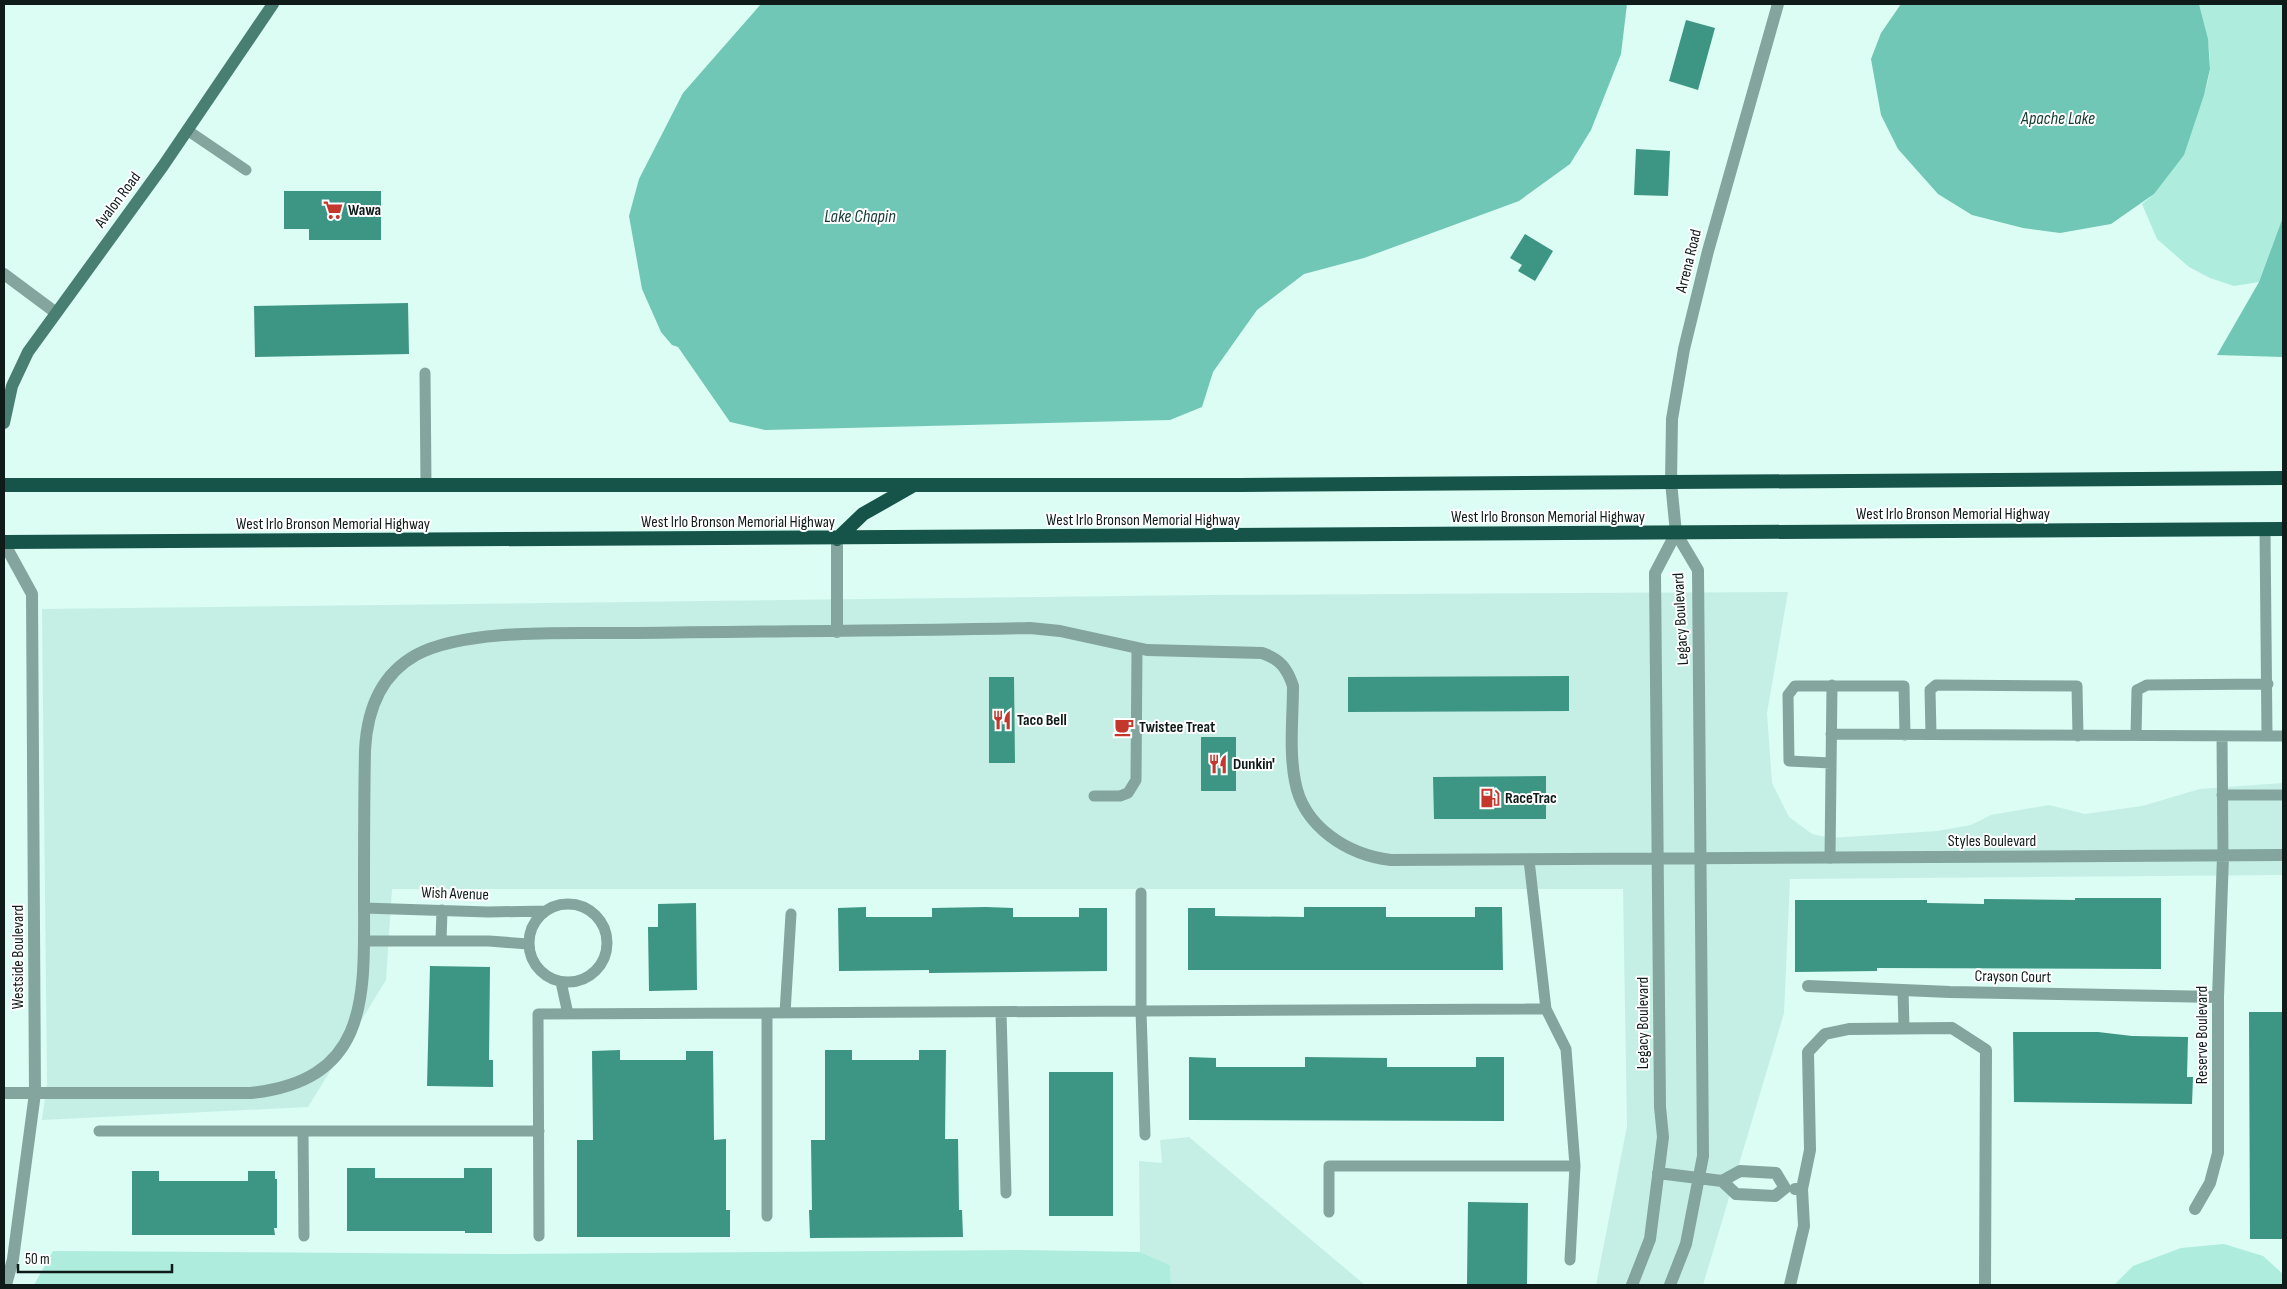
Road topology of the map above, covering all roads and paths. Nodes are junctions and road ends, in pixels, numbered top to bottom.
1 (274, 4) edge
2 (1778, 4) edge
3 (187, 130) junction
4 (246, 170) dead end
5 (4, 274) edge
6 (55, 312) junction
7 (425, 373) dead end
8 (4, 423) edge
9 (2283, 478) edge
10 (1671, 482) junction
11 (4, 485) edge
12 (426, 485) junction
13 (914, 485) junction
14 (2265, 530) junction
15 (2283, 530) edge
16 (1676, 533) junction
17 (837, 539) junction
18 (4, 543) edge
19 (837, 632) junction
20 (1137, 648) junction
21 (2268, 684) junction
22 (1832, 685) junction
23 (1831, 734) junction
24 (1931, 734) junction
25 (1905, 735) junction
26 (2136, 735) junction
27 (2078, 736) junction
28 (2222, 736) junction
29 (2267, 736) junction
30 (2283, 736) edge
31 (1831, 763) junction
32 (2222, 795) junction
33 (2283, 795) edge
34 (1094, 796) dead end
35 (2283, 855) edge
36 (2223, 856) junction
37 (1702, 858) junction
38 (1830, 858) junction
39 (1659, 859) junction
40 (1529, 860) junction
41 (1141, 893) dead end
42 (364, 908) junction
43 (442, 910) junction
44 (546, 911) junction
45 (791, 914) dead end
46 (364, 941) junction
47 (441, 941) junction
48 (528, 944) junction
49 (561, 982) junction
50 (1808, 986) dead end
51 (1903, 990) junction
52 (2218, 997) junction
53 (1546, 1009) junction
54 (1141, 1011) junction
55 (1001, 1012) junction
56 (767, 1013) junction
57 (785, 1013) junction
58 (568, 1014) junction
59 (1904, 1028) junction
60 (35, 1093) junction
61 (4, 1094) edge
62 (99, 1131) dead end
63 (303, 1131) junction
64 (539, 1131) junction
65 (1145, 1135) dead end
66 (1575, 1166) junction
67 (1658, 1174) junction
68 (1698, 1178) junction
69 (1722, 1181) junction
70 (1785, 1188) junction
71 (1802, 1189) junction
72 (1006, 1193) dead end
73 (2195, 1209) dead end
74 (1329, 1212) dead end
75 (767, 1216) dead end
76 (304, 1236) dead end
77 (539, 1236) dead end
78 (1570, 1260) dead end
79 (6, 1285) edge
80 (1632, 1285) edge
81 (1670, 1285) edge
82 (1790, 1285) edge
83 (1985, 1285) edge

1 - 3 main road, Avalon Road
2 - 10 street, Arrena Road
3 - 4 lane
3 - 6 main road, Avalon Road
5 - 6 street
6 - 8 main road, Avalon Road
7 - 12 lane
9 - 10 highway, West Irlo Bronson Memorial Highway
10 - 13 highway, West Irlo Bronson Memorial Highway
10 - 16 street, Arrena Road
11 - 12 highway, West Irlo Bronson Memorial Highway
12 - 13 highway, West Irlo Bronson Memorial Highway
13 - 17 highway
14 - 15 highway, West Irlo Bronson Memorial Highway
14 - 16 highway, West Irlo Bronson Memorial Highway
14 - 21 lane
16 - 17 highway, West Irlo Bronson Memorial Highway
16 - 37 street, Legacy Boulevard
16 - 39 street, Legacy Boulevard
17 - 18 highway, West Irlo Bronson Memorial Highway
17 - 19 street
18 - 60 street, Westside Boulevard
19 - 20 street, Styles Boulevard
19 - 42 street, Styles Boulevard
20 - 34 lane
20 - 40 street, Styles Boulevard
21 - 26 lane
21 - 29 lane
22 - 23 lane
22 - 25 lane
22 - 31 lane
23 - 25 lane
23 - 31 lane
24 - 25 lane
24 - 27 lane
24 - 27 lane
26 - 27 lane
26 - 28 lane
28 - 29 lane
28 - 32 lane
29 - 30 lane
31 - 38 lane
32 - 33 lane
32 - 36 lane
35 - 36 street, Styles Boulevard
36 - 38 street, Styles Boulevard
36 - 52 street, Reserve Boulevard
37 - 38 street, Styles Boulevard
37 - 39 street, Styles Boulevard
37 - 68 street, Legacy Boulevard
39 - 40 street, Styles Boulevard
39 - 67 street, Legacy Boulevard
40 - 53 lane
41 - 54 lane
42 - 43 lane, Wish Avenue
42 - 46 street, Styles Boulevard
43 - 44 lane, Wish Avenue
43 - 47 lane
44 - 48 lane
44 - 49 lane, Wish Avenue
45 - 57 lane
46 - 47 lane
46 - 60 street, Styles Boulevard
47 - 48 lane
48 - 49 lane
49 - 58 lane
50 - 51 street, Crayson Court
51 - 52 street, Crayson Court
51 - 59 lane
52 - 73 street, Reserve Boulevard
53 - 54 lane
53 - 66 lane
54 - 55 lane
54 - 65 lane
55 - 57 lane
55 - 72 lane
56 - 57 lane
56 - 58 lane
56 - 75 lane
58 - 64 lane
59 - 71 street
59 - 83 street
60 - 61 street, Styles Boulevard
60 - 79 street, Westside Boulevard
62 - 63 lane
63 - 64 lane
63 - 76 lane
64 - 77 lane
66 - 74 lane
66 - 78 lane
67 - 68 street
67 - 80 street, Legacy Boulevard
68 - 69 street
68 - 81 street, Legacy Boulevard
69 - 70 street
69 - 70 street
70 - 71 street
71 - 82 street

